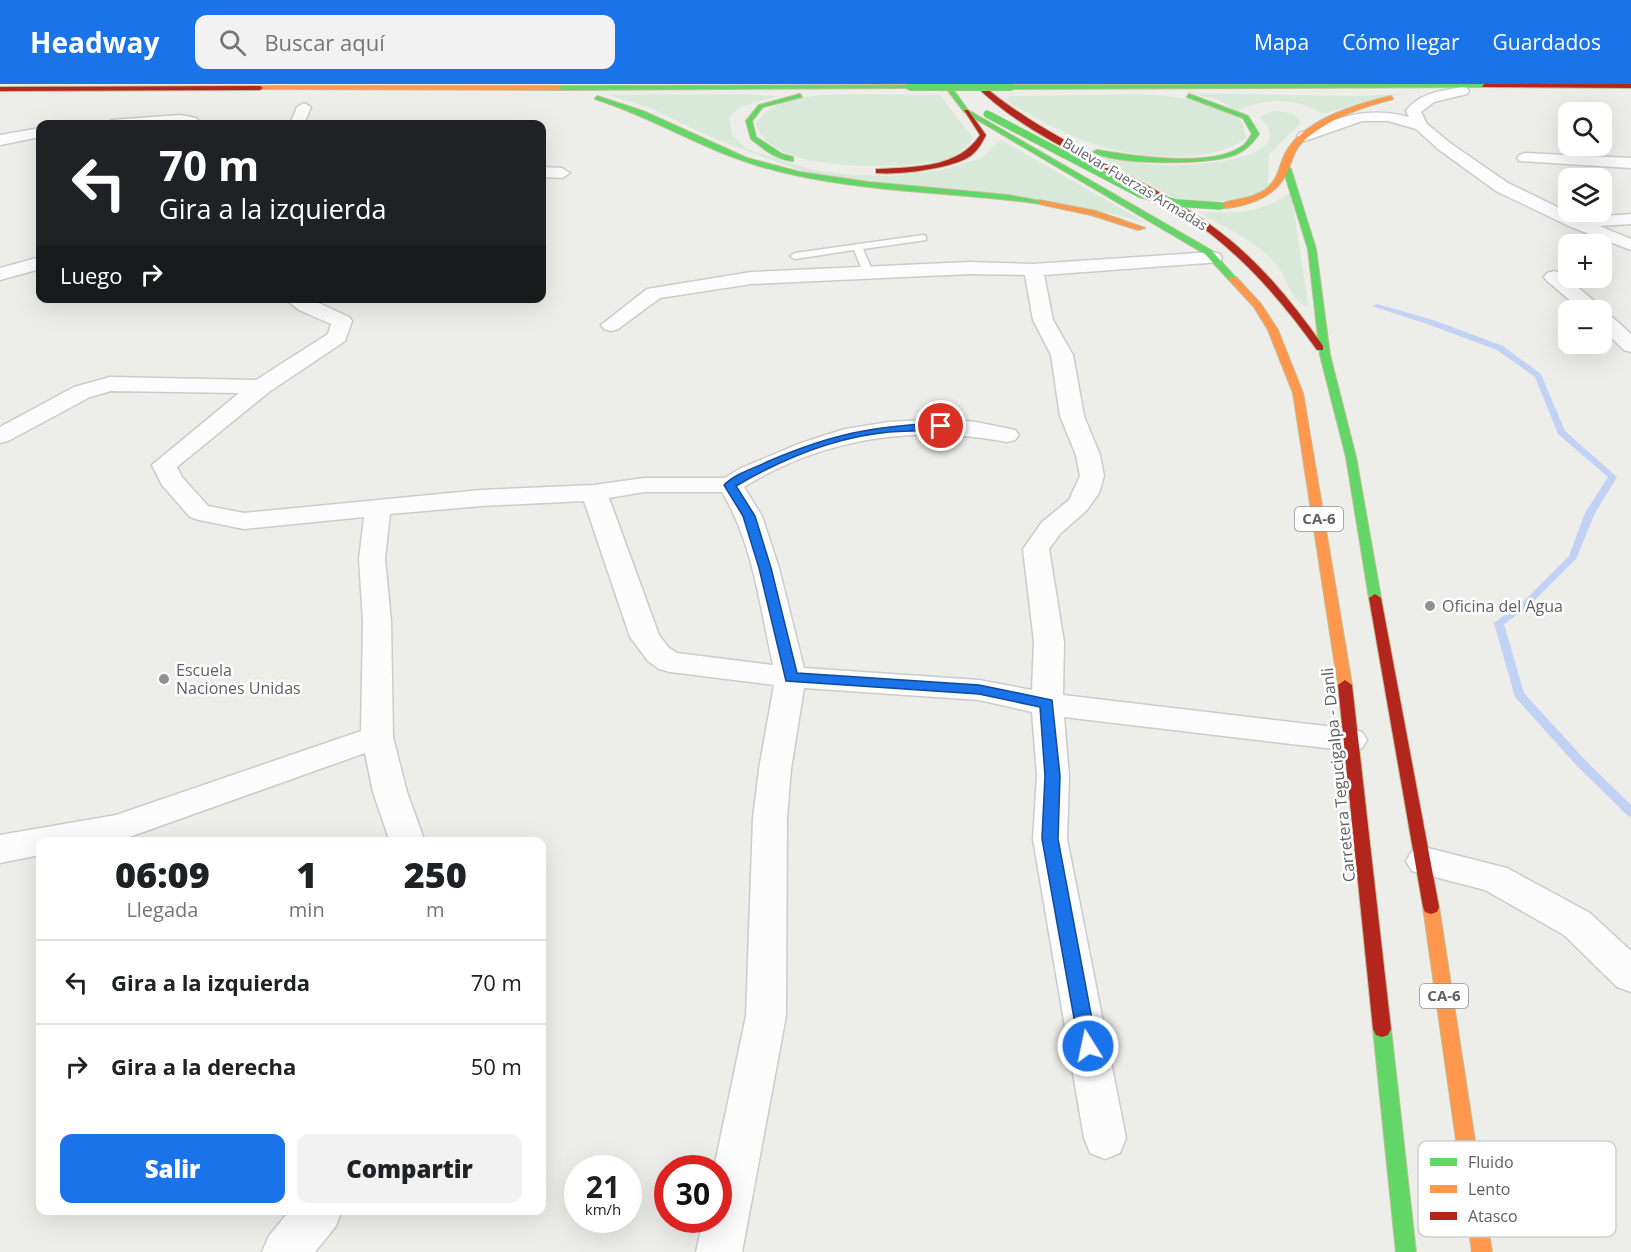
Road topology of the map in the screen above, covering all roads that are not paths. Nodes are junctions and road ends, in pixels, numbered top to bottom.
1 (977, 84) edge
2 (1631, 86) edge
3 (855, 87) junction
4 (1122, 87) junction
5 (1533, 87) junction
6 (503, 88) junction
7 (0, 89) edge
8 (950, 89) edge
9 (1462, 92) junction
10 (304, 107) dead end
11 (1257, 107) dead end
12 (966, 111) junction
13 (1246, 117) junction
14 (166, 120) edge
15 (186, 120) edge
16 (299, 120) edge
17 (1421, 126) junction
18 (36, 134) edge
19 (1050, 134) junction
20 (1305, 136) junction
21 (0, 140) edge
22 (1525, 158) dead end
23 (1631, 163) edge
24 (1287, 169) junction
25 (546, 172) edge
26 (562, 173) dead end
27 (1631, 219) edge
28 (1577, 223) junction
29 (923, 238) dead end
30 (1631, 245) edge
31 (857, 247) junction
32 (1210, 255) junction
33 (795, 256) dead end
34 (36, 263) edge
35 (1033, 270) junction
36 (868, 272) junction
37 (0, 274) edge
38 (1554, 277) dead end
39 (1581, 300) edge
40 (302, 303) edge
41 (1258, 306) joint
42 (610, 325) dead end
43 (1612, 328) edge
44 (1631, 346) edge
45 (1325, 354) junction
46 (261, 387) junction
47 (1007, 435) dead end
48 (0, 436) edge
49 (730, 485) junction
50 (594, 493) junction
51 (378, 507) junction
52 (791, 677) junction
53 (1047, 704) junction
54 (377, 737) junction
55 (1351, 740) junction
56 (68, 837) edge
57 (406, 837) edge
58 (36, 843) edge
59 (0, 849) edge
60 (1424, 861) junction
61 (1631, 975) edge
62 (1105, 1138) dead end
63 (1466, 1141) edge
64 (316, 1215) edge
65 (1480, 1237) edge
66 (287, 1251) edge
67 (719, 1252) edge
68 (1406, 1252) edge
69 (1482, 1252) edge

1 - 19 highway, Bulevar Fuerzas Armadas / CA-6
2 - 5 highway
3 - 4 highway, bridge
3 - 6 highway
3 - 12 highway
4 - 5 highway
4 - 13 highway
5 - 9 highway
6 - 7 highway
6 - 32 highway
8 - 12 highway, Bulevar Fuerzas Armadas / CA-6
8 - 24 highway, bridge
9 - 17 street
9 - 20 highway
10 - 16 street
11 - 13 highway
12 - 32 highway, Bulevar Fuerzas Armadas / CA-6
13 - 19 highway
14 - 15 street
17 - 20 street
17 - 28 street
18 - 21 street
19 - 45 highway, Bulevar Fuerzas Armadas / CA-6
20 - 24 highway
22 - 23 street
24 - 45 highway
25 - 26 street
27 - 28 street
28 - 30 street
29 - 31 lane
31 - 33 lane
31 - 36 lane
32 - 35 street
32 - 41 highway, Bulevar Fuerzas Armadas / CA-6
34 - 37 street
35 - 36 street
35 - 53 street
36 - 42 street
38 - 39 street
40 - 46 street
41 - 55 highway, Carretera Tegucigalpa - Danli / CA-6
43 - 44 street
45 - 60 highway, CA-6
46 - 48 street
46 - 51 street
47 - 49 street
49 - 50 street
49 - 52 street
50 - 51 street
50 - 52 street
51 - 54 street
52 - 53 street
52 - 67 street
53 - 55 street
53 - 62 street
54 - 56 street
54 - 57 street
55 - 68 highway, Carretera Tegucigalpa - Danli / CA-6
58 - 59 street
60 - 61 street
60 - 63 highway, CA-6
64 - 66 street
65 - 69 highway, CA-6

